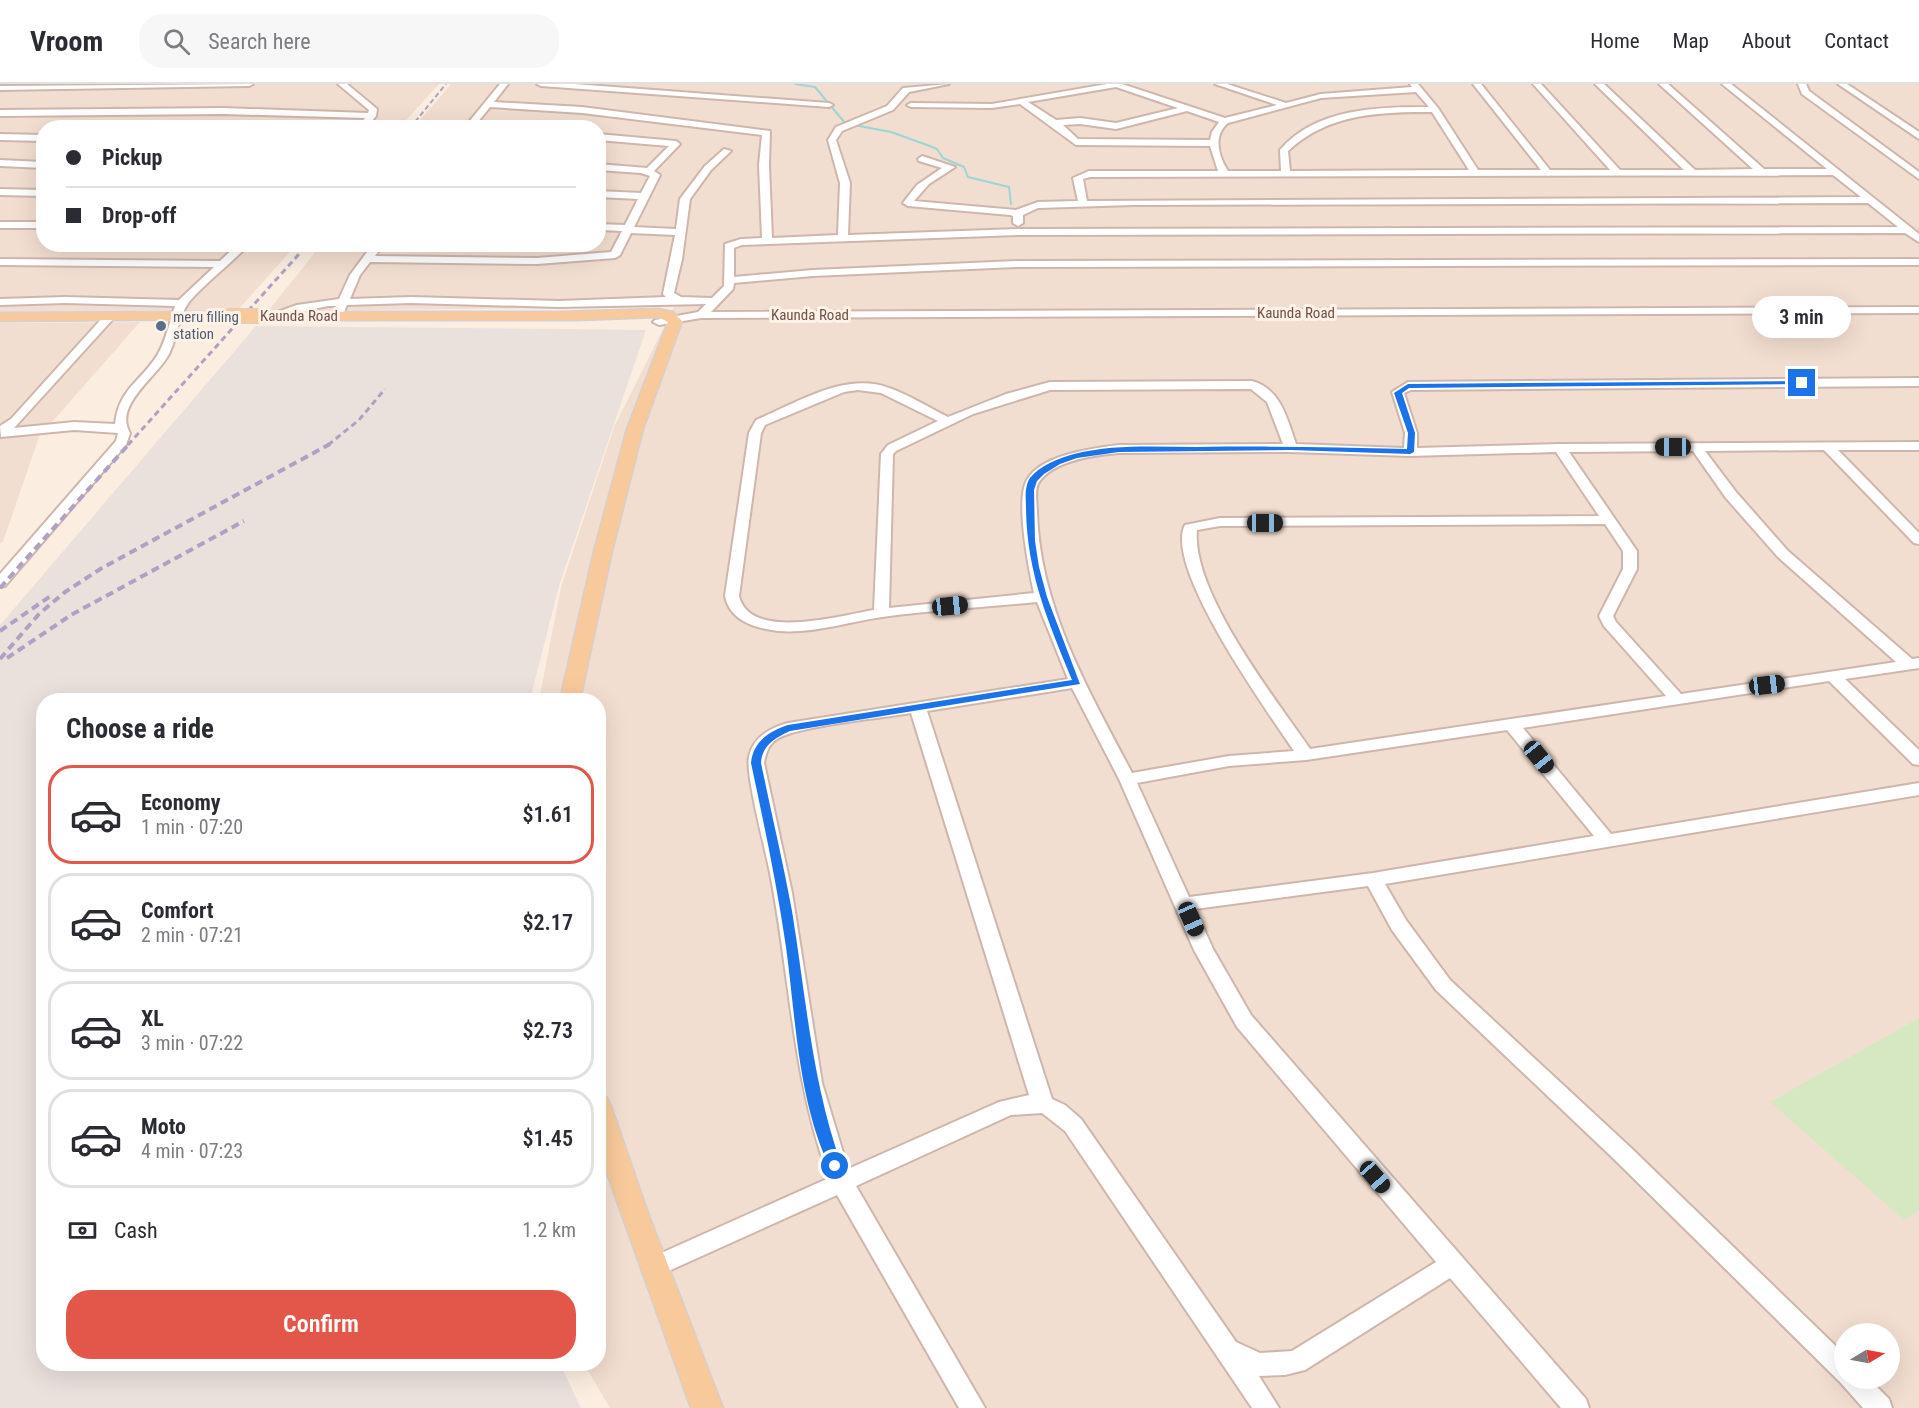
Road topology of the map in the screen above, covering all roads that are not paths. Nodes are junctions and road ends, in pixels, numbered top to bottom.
1 (249, 84) edge
2 (342, 84) edge
3 (504, 84) edge
4 (541, 84) edge
5 (945, 84) edge
6 (1114, 84) edge
7 (1145, 84) edge
8 (1218, 84) edge
9 (1258, 84) edge
10 (1477, 84) edge
11 (1537, 84) edge
12 (1599, 84) edge
13 (1663, 84) edge
14 (1726, 84) edge
15 (1802, 84) edge
16 (1842, 84) edge
17 (1416, 86) edge
18 (0, 88) edge
19 (1236, 89) junction
20 (1129, 90) junction
21 (1811, 97) junction
22 (1823, 97) dead end
23 (1846, 97) dead end
24 (1858, 97) junction
25 (1021, 101) junction
26 (486, 104) junction
27 (829, 105) dead end
28 (911, 105) dead end
29 (1283, 105) junction
30 (1189, 108) junction
31 (1435, 110) junction
32 (0, 113) edge
33 (372, 116) junction
34 (368, 120) edge
35 (474, 120) edge
36 (1225, 121) junction
37 (1055, 123) junction
38 (1919, 136) edge
39 (0, 137) edge
40 (36, 138) edge
41 (606, 138) edge
42 (1215, 143) junction
43 (727, 151) dead end
44 (921, 159) dead end
45 (0, 163) edge
46 (36, 165) edge
47 (606, 168) edge
48 (649, 171) junction
49 (1617, 172) junction
50 (1692, 172) junction
51 (1761, 172) junction
52 (1834, 172) junction
53 (1286, 173) junction
54 (1475, 173) junction
55 (1548, 173) junction
56 (1225, 174) junction
57 (1919, 176) edge
58 (0, 192) edge
59 (36, 193) edge
60 (606, 194) edge
61 (642, 196) junction
62 (1870, 200) junction
63 (1083, 202) junction
64 (1018, 214) junction
65 (0, 225) edge
66 (36, 225) edge
67 (606, 228) edge
68 (627, 229) junction
69 (1907, 230) junction
70 (681, 231) junction
71 (1018, 232) junction
72 (1919, 239) edge
73 (843, 240) junction
74 (767, 241) junction
75 (236, 252) edge
76 (372, 252) edge
77 (366, 259) junction
78 (0, 262) edge
79 (1919, 262) edge
80 (224, 264) junction
81 (731, 280) junction
82 (679, 300) junction
83 (48, 301) junction
84 (111, 301) junction
85 (716, 301) junction
86 (1, 303) edge
87 (340, 309) junction
88 (179, 310) junction
89 (1919, 310) edge
90 (701, 315) junction
91 (0, 317) edge
92 (25, 317) junction
93 (94, 317) junction
94 (109, 317) junction
95 (667, 324) junction
96 (1919, 382) edge
97 (947, 422) junction
98 (121, 428) junction
99 (0, 432) edge
100 (1919, 446) edge
101 (1696, 447) junction
102 (1828, 447) junction
103 (1291, 448) junction
104 (1560, 448) junction
105 (1410, 452) junction
106 (1609, 520) junction
107 (1919, 540) edge
108 (0, 582) edge
109 (1042, 597) junction
110 (881, 613) junction
111 (1913, 664) edge
112 (1833, 676) junction
113 (1077, 682) junction
114 (572, 693) edge
115 (1677, 699) junction
116 (918, 708) junction
117 (1511, 724) junction
118 (1306, 755) junction
119 (1919, 760) edge
120 (1127, 779) junction
121 (1919, 789) edge
122 (1606, 840) junction
123 (1373, 879) junction
124 (1184, 904) junction
125 (1042, 1102) junction
126 (606, 1130) edge
127 (843, 1183) junction
128 (1451, 1265) junction
129 (656, 1266) junction
130 (1227, 1350) junction
131 (1834, 1361) edge
132 (1862, 1389) edge
133 (707, 1408) edge
134 (973, 1408) edge
135 (1267, 1408) edge
136 (1577, 1408) edge
137 (1880, 1408) edge

1 - 18 street
2 - 33 street
3 - 26 street
4 - 27 street
5 - 73 street
6 - 20 street
6 - 25 street
7 - 20 street
8 - 19 street
9 - 19 street
10 - 55 street
11 - 49 street
12 - 50 street
13 - 51 street
14 - 52 street
15 - 21 street
16 - 24 street
17 - 29 street
17 - 31 street
19 - 29 street
20 - 30 street
21 - 22 street
21 - 57 street
23 - 24 street
24 - 38 street
25 - 28 street
25 - 37 street
26 - 35 street
26 - 74 street
29 - 36 street
30 - 36 street
30 - 37 street
31 - 53 street
31 - 54 street
32 - 33 street
33 - 34 street
36 - 42 street
37 - 42 street
39 - 40 street
41 - 48 street
42 - 56 street
43 - 70 street
44 - 64 street
45 - 46 street
47 - 48 street
48 - 61 street
49 - 50 street
49 - 55 street
50 - 51 street
51 - 52 street
52 - 62 street
53 - 54 street
53 - 56 street
54 - 55 street
56 - 63 street
58 - 59 street
60 - 61 street
61 - 68 street
62 - 63 street
62 - 69 street
63 - 64 street
64 - 71 street
65 - 66 street
67 - 68 street
68 - 70 street
68 - 77 street
69 - 71 street
69 - 72 street
70 - 82 street
71 - 73 street
73 - 74 street
74 - 81 street
75 - 80 street
76 - 77 street
77 - 87 street
78 - 80 street
79 - 81 street
80 - 88 street
81 - 85 street
82 - 85 street
82 - 87 street
83 - 84 street
83 - 86 street
83 - 92 street
84 - 88 street
84 - 93 street
85 - 90 street
87 - 88 main road, Kaunda Road, bridge
87 - 95 main road, Kaunda Road
88 - 94 main road, Kaunda Road
88 - 98 street
89 - 90 street, Kaunda Road
90 - 95 street, Kaunda Road
91 - 92 main road, Kaunda Road
92 - 93 main road, Kaunda Road
93 - 94 main road, Kaunda Road
94 - 99 street
95 - 114 main road
96 - 105 street
97 - 103 street
97 - 110 street
97 - 110 street
98 - 99 street
98 - 108 street
100 - 102 street
101 - 102 street
101 - 104 street
101 - 111 street
102 - 107 street
103 - 105 street
103 - 109 street
104 - 105 street
104 - 106 street
106 - 115 street
106 - 118 street
109 - 110 street
109 - 113 street
111 - 112 street
112 - 115 street
112 - 119 street
113 - 116 street
113 - 120 street
115 - 117 street
116 - 125 street
116 - 127 street
117 - 118 street
117 - 122 street
118 - 120 street
120 - 124 street
121 - 122 street
122 - 123 street
123 - 124 street
123 - 131 street
124 - 128 street
125 - 127 street
125 - 130 street
126 - 129 main road
127 - 129 street
127 - 134 street
128 - 130 street
128 - 136 street
129 - 133 main road
130 - 135 street
132 - 137 street

